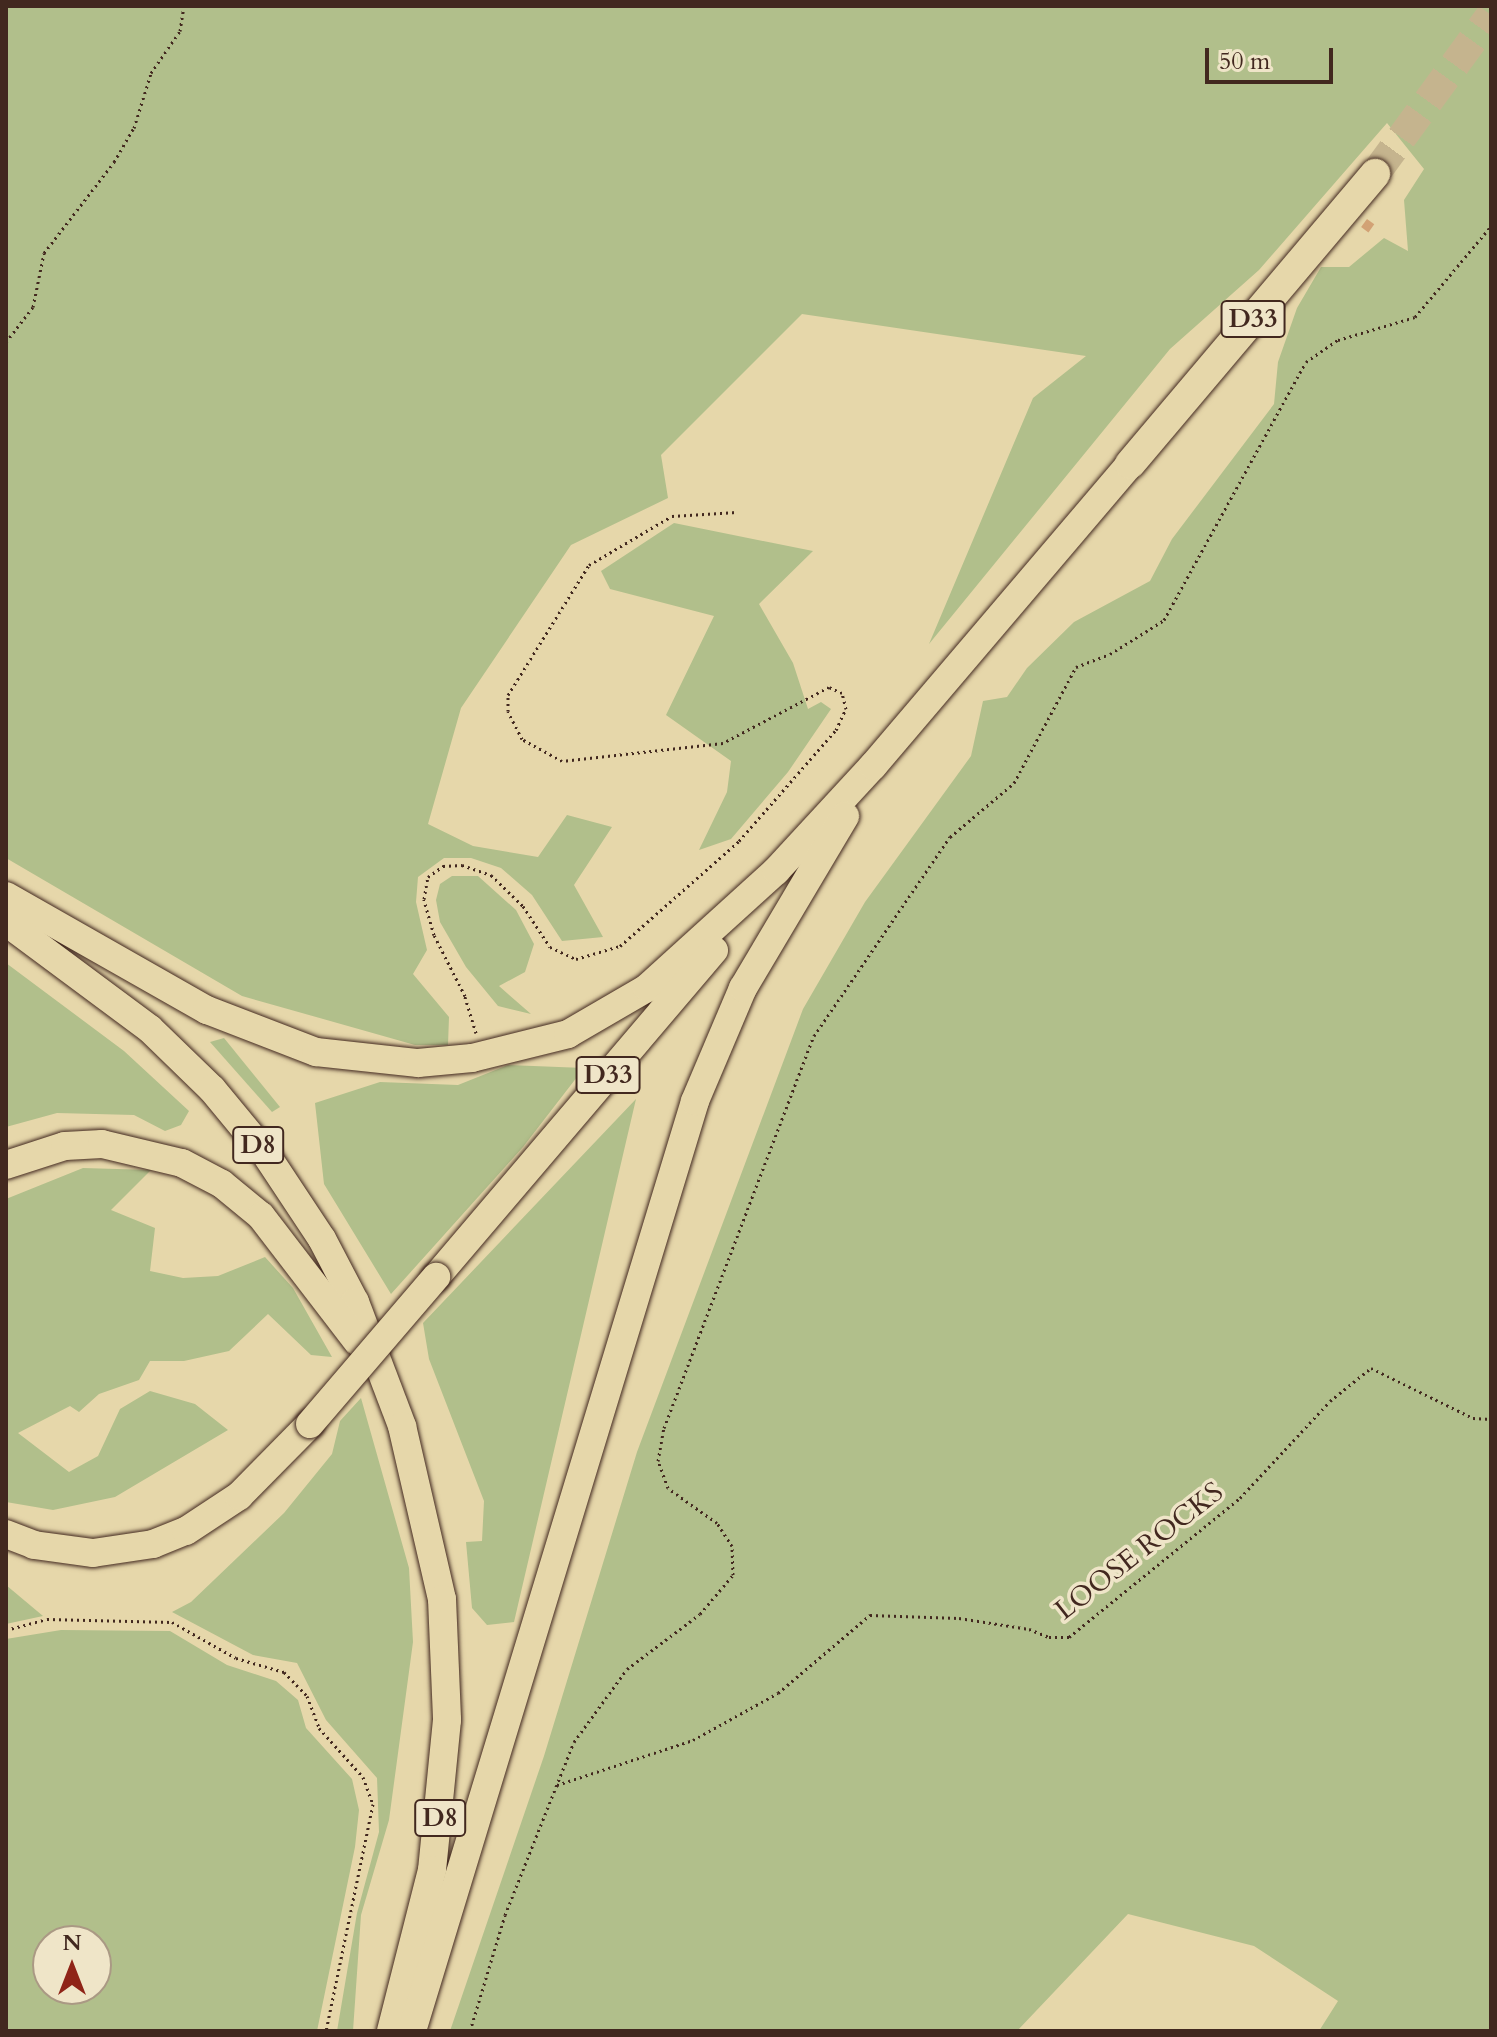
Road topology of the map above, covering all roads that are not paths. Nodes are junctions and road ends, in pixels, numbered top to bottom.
1 (1375, 174) tunnel mouth
2 (1130, 464) joint
3 (873, 766) junction
4 (776, 871) junction
5 (6, 896) edge
6 (6, 922) edge
7 (6, 1165) edge
8 (388, 1387) junction
9 (6, 1534) edge
10 (391, 2031) edge
11 (412, 2031) edge

1 - 2 highway, D33
2 - 3 main road, D33
3 - 4 main road, D33
3 - 11 main road
4 - 5 main road
4 - 9 main road, D33, bridge
6 - 8 main road, D8
7 - 8 main road
8 - 10 main road, D8

